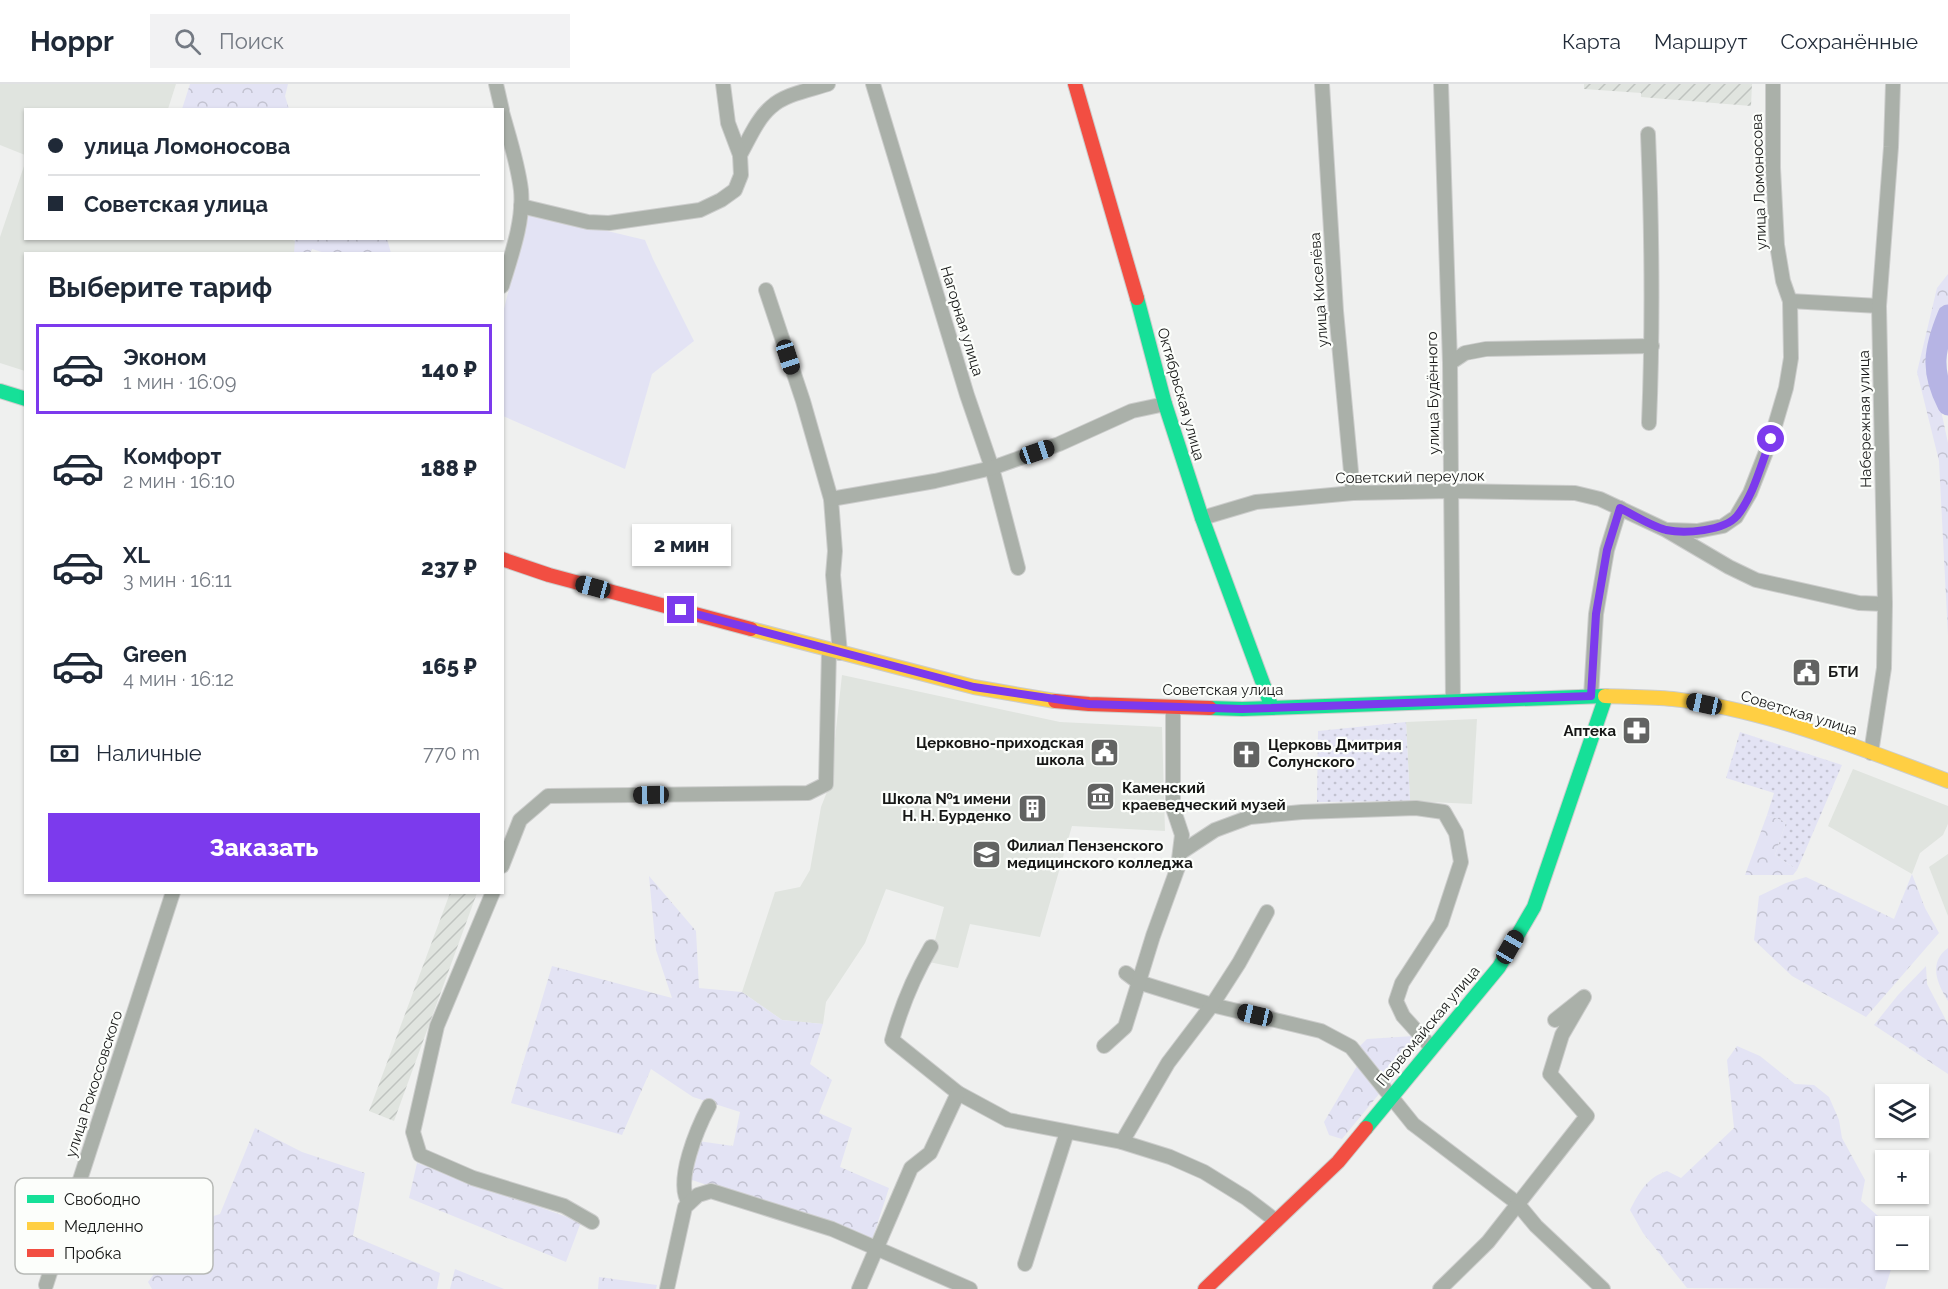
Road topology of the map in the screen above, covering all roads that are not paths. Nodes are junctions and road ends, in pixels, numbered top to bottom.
1 (496, 84) edge
2 (723, 84) edge
3 (828, 84) edge
4 (873, 84) edge
5 (1076, 84) edge
6 (1322, 84) edge
7 (1441, 84) edge
8 (1773, 84) edge
9 (1893, 84) edge
10 (501, 108) edge
11 (504, 119) edge
12 (1648, 134) dead end
13 (740, 155) junction
14 (521, 206) junction
15 (504, 279) edge
16 (766, 290) dead end
17 (1790, 301) junction
18 (1879, 306) junction
19 (1652, 346) junction
20 (1450, 363) junction
21 (0, 391) edge
22 (24, 398) edge
23 (1164, 405) junction
24 (1649, 423) dead end
25 (992, 468) junction
26 (1450, 491) junction
27 (1353, 493) junction
28 (831, 499) junction
29 (1620, 508) junction
30 (1202, 518) junction
31 (1666, 530) junction
32 (504, 560) edge
33 (1018, 568) dead end
34 (1885, 604) junction
35 (834, 651) junction
36 (1591, 696) junction
37 (1606, 696) junction
38 (1453, 702) junction
39 (1173, 707) junction
40 (1272, 708) junction
41 (1871, 753) junction
42 (1948, 781) edge
43 (1180, 853) junction
44 (504, 862) edge
45 (172, 894) edge
46 (492, 894) edge
47 (1267, 912) dead end
48 (931, 947) dead end
49 (1126, 973) dead end
50 (1138, 982) junction
51 (1212, 1005) junction
52 (1555, 1020) dead end
53 (1104, 1046) dead end
54 (1431, 1047) junction
55 (958, 1093) junction
56 (1390, 1096) junction
57 (709, 1106) dead end
58 (1067, 1132) junction
59 (1122, 1142) junction
60 (81, 1178) edge
61 (689, 1203) junction
62 (1517, 1203) junction
63 (1276, 1221) junction
64 (592, 1222) dead end
65 (878, 1249) junction
66 (1025, 1264) dead end
67 (50, 1274) edge
68 (46, 1285) dead end
69 (667, 1289) edge
70 (859, 1289) edge
71 (970, 1289) edge
72 (1204, 1289) edge
73 (1440, 1289) edge
74 (1603, 1289) edge

1 - 10 street
2 - 13 street
3 - 13 street
4 - 25 street, Нагорная улица
5 - 23 main road, Октябрьская улица
6 - 27 street, улица Киселёва
7 - 20 street, улица Будённого
8 - 17 street, улица Ломоносова
9 - 18 street, Набережная улица
11 - 14 street
12 - 19 street
13 - 14 street
14 - 15 street
16 - 28 street
17 - 18 street
17 - 31 street, улица Ломоносова
18 - 34 street, Набережная улица
19 - 20 street
19 - 24 street
20 - 26 street, улица Будённого
21 - 22 main road
23 - 25 street
23 - 30 main road, Октябрьская улица
25 - 28 street
25 - 33 street, Нагорная улица
26 - 27 street, Советский переулок
26 - 29 street, Советский переулок
26 - 38 street, улица Будённого
27 - 30 street, Советский переулок
28 - 35 street
29 - 31 street, Советский переулок
29 - 36 street
30 - 40 main road, Октябрьская улица
31 - 34 street, Советский переулок
32 - 35 main road, Советская улица
34 - 41 street, Набережная улица
35 - 39 main road, Советская улица
35 - 44 street
36 - 37 main road, Советская улица
36 - 38 main road, Советская улица
37 - 41 main road, Советская улица
37 - 54 main road, Первомайская улица
38 - 40 main road, Советская улица
39 - 40 main road, Советская улица
39 - 43 street
41 - 42 main road, Советская улица
43 - 50 street
43 - 54 street
45 - 60 street, улица Рокоссовского
46 - 64 street
47 - 51 street
48 - 55 street
49 - 50 street
50 - 51 street
50 - 53 street
51 - 56 street
51 - 59 street
52 - 62 street
54 - 56 main road, Первомайская улица
55 - 58 street
55 - 65 street
56 - 62 street
56 - 63 main road, Первомайская улица
57 - 61 street
58 - 59 street
58 - 66 street
59 - 63 street
61 - 65 street
61 - 69 street
62 - 73 street
62 - 74 street
63 - 72 main road, Первомайская улица
65 - 70 street
65 - 71 street
67 - 68 street, улица Рокоссовского

